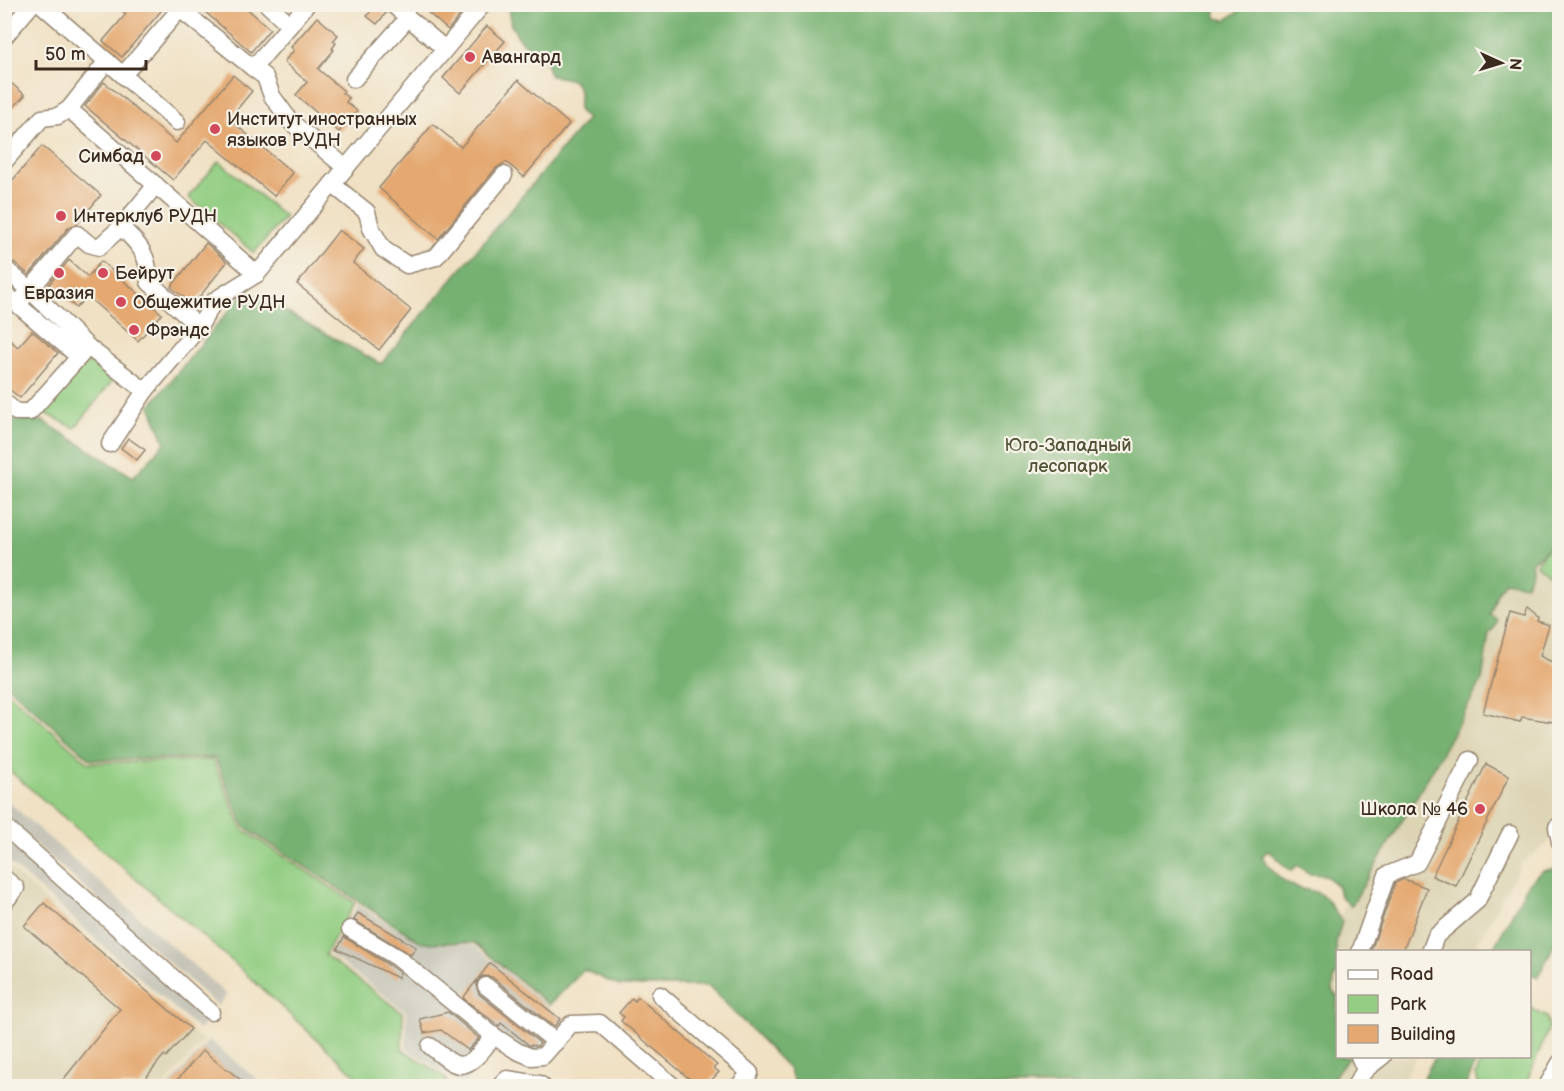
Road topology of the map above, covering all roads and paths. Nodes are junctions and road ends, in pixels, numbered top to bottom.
1 (32, 4) edge
2 (42, 4) edge
3 (267, 4) edge
4 (307, 4) edge
5 (392, 4) edge
6 (483, 4) edge
7 (408, 18) junction
8 (290, 25) junction
9 (4, 38) edge
10 (446, 49) junction
11 (107, 61) junction
12 (253, 68) junction
13 (123, 75) junction
14 (354, 79) dead end
15 (69, 109) junction
16 (177, 122) dead end
17 (4, 162) edge
18 (346, 168) junction
19 (504, 175) dead end
20 (332, 184) junction
21 (156, 185) junction
22 (121, 226) junction
23 (4, 268) edge
24 (257, 274) junction
25 (29, 289) junction
26 (4, 292) edge
27 (18, 304) junction
28 (199, 327) junction
29 (84, 352) junction
30 (145, 391) junction
31 (4, 402) edge
32 (110, 444) dead end
33 (1470, 760) dead end
34 (4, 826) edge
35 (1510, 834) dead end
36 (4, 878) edge
37 (4, 903) edge
38 (350, 929) dead end
39 (1360, 950) edge
40 (1430, 950) edge
41 (486, 986) dead end
42 (660, 995) dead end
43 (211, 1012) dead end
44 (494, 1035) junction
45 (556, 1042) junction
46 (430, 1046) dead end
47 (1377, 1058) edge
48 (1362, 1063) edge
49 (1560, 1063) edge
50 (500, 1086) edge
51 (542, 1086) edge
52 (673, 1086) edge
53 (739, 1086) edge
54 (1355, 1086) edge
55 (1547, 1086) edge

1 - 9 lane
2 - 11 lane
3 - 8 lane
4 - 8 lane
5 - 7 lane
6 - 10 lane
7 - 10 lane
7 - 14 lane
8 - 12 lane
10 - 18 lane
11 - 13 lane
11 - 15 lane
12 - 13 lane
12 - 18 lane
13 - 16 lane
15 - 17 lane
15 - 21 lane
18 - 20 lane
19 - 20 lane
20 - 24 lane
21 - 22 lane
21 - 24 lane
22 - 25 lane
22 - 28 lane
23 - 25 lane
24 - 28 lane
25 - 27 lane
25 - 29 lane
26 - 27 lane
27 - 29 lane
28 - 30 lane
29 - 30 lane
29 - 31 lane
30 - 32 lane
33 - 39 lane
34 - 43 lane
35 - 40 lane
36 - 37 lane
38 - 44 lane
41 - 45 lane
42 - 53 lane
44 - 45 lane
44 - 46 lane
45 - 52 lane
47 - 48 lane
48 - 54 lane
49 - 55 lane
50 - 51 lane

